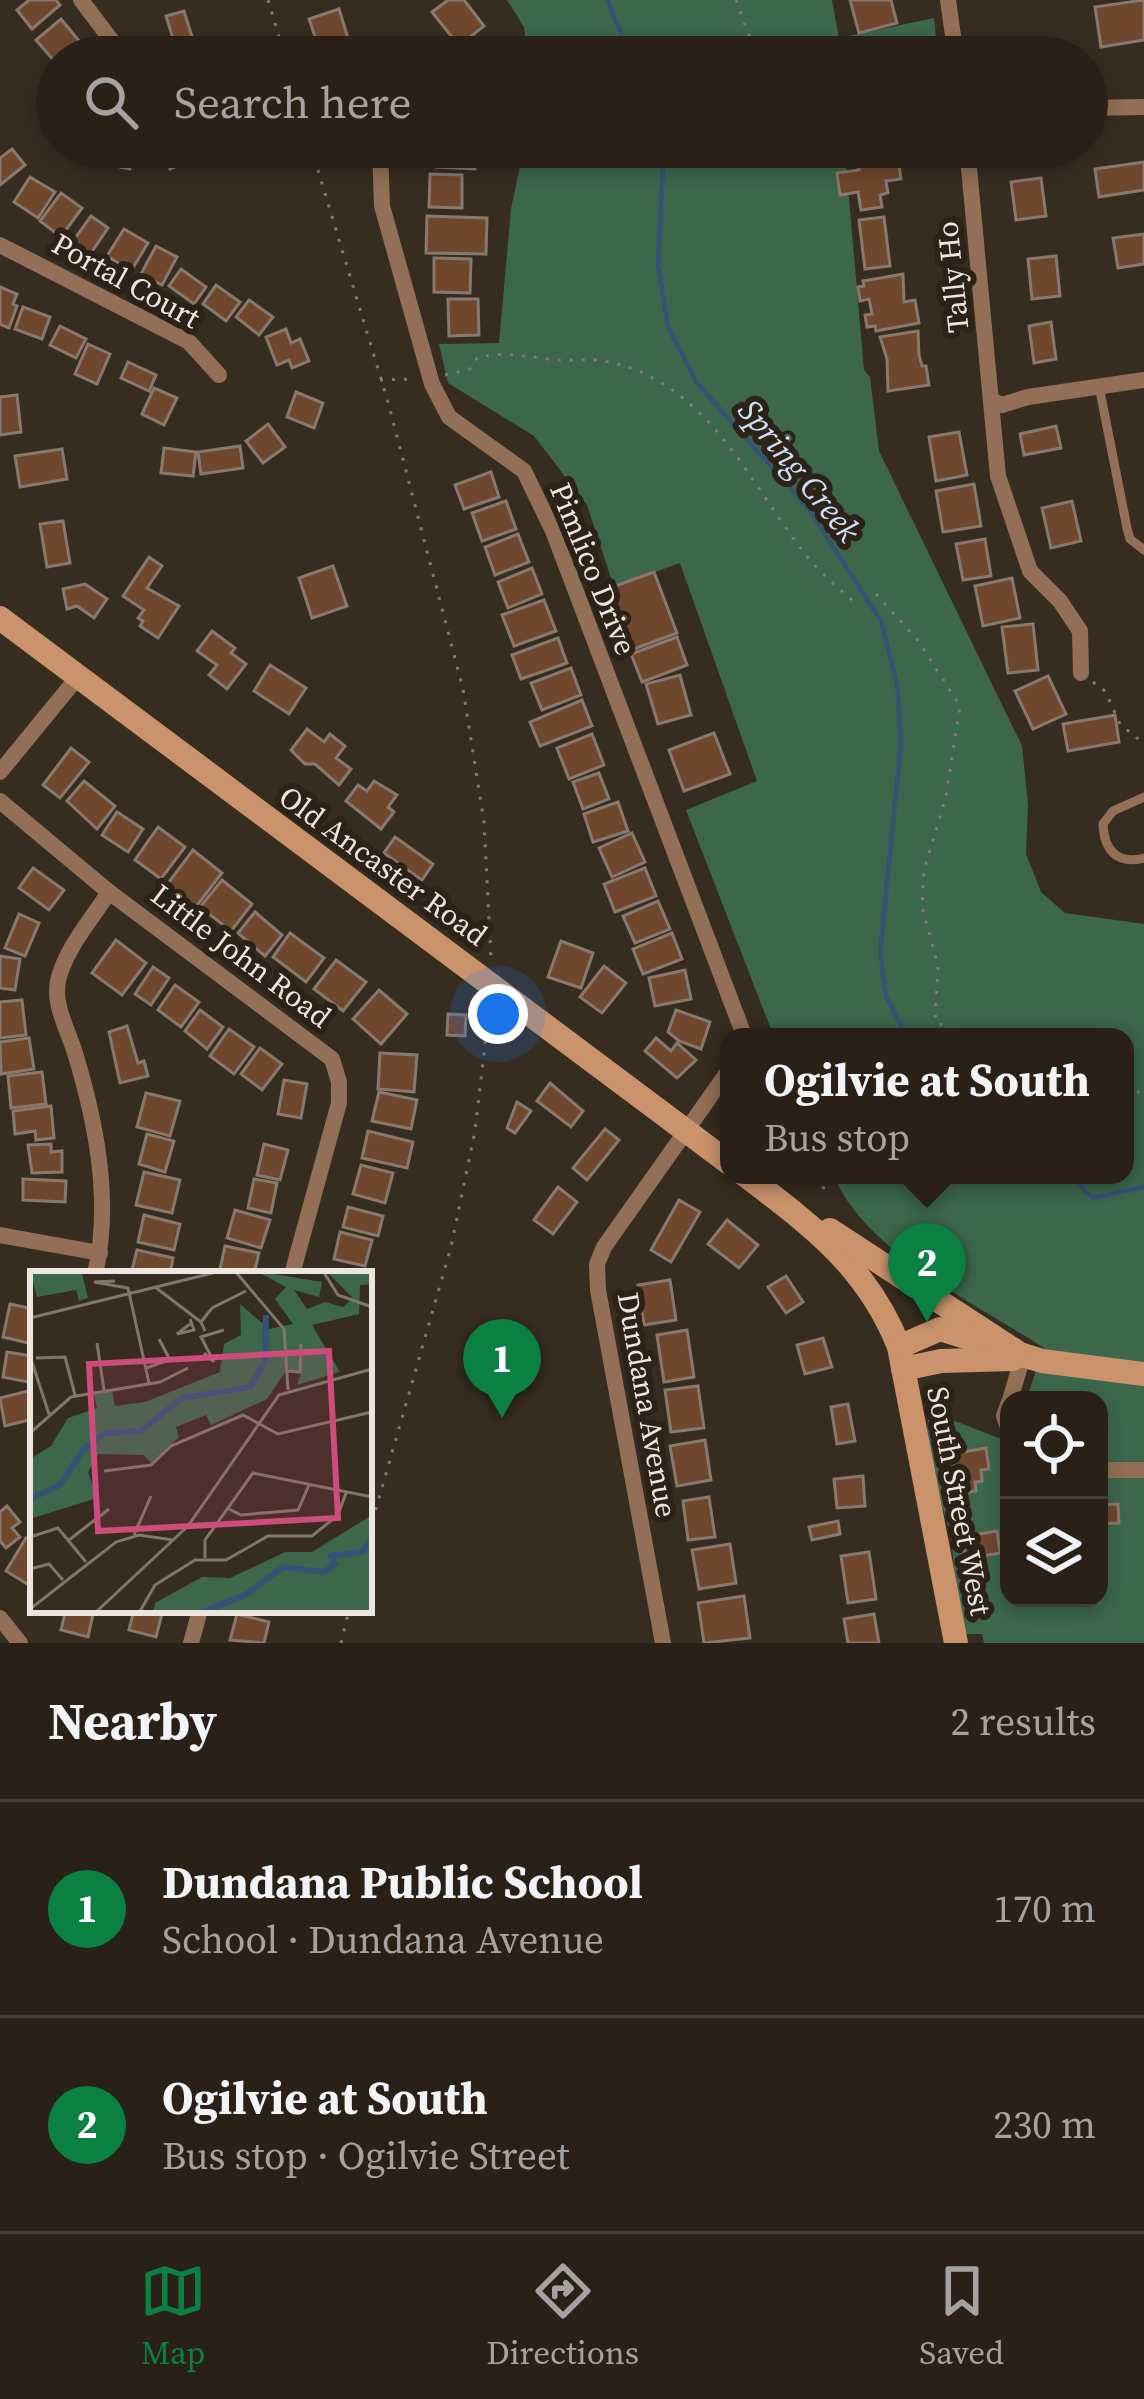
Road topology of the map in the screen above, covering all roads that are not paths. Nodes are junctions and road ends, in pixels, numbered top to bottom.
1 (81, 0) edge
2 (948, 0) edge
3 (108, 36) edge
4 (953, 36) edge
5 (1144, 107) edge
6 (1108, 108) edge
7 (381, 168) edge
8 (969, 168) edge
9 (0, 245) edge
10 (219, 375) dead end
11 (1144, 380) edge
12 (1099, 386) junction
13 (993, 401) junction
14 (1144, 550) edge
15 (0, 618) edge
16 (1081, 673) road end
17 (77, 678) junction
18 (0, 772) edge
19 (1144, 797) edge
20 (0, 801) edge
21 (1144, 858) edge
22 (109, 892) junction
23 (741, 1028) edge
24 (720, 1083) edge
25 (686, 1131) junction
26 (720, 1156) edge
27 (757, 1184) edge
28 (787, 1207) junction
29 (0, 1235) edge
30 (100, 1253) junction
31 (96, 1271) edge
32 (293, 1271) edge
33 (1023, 1356) junction
34 (901, 1358) junction
35 (1144, 1374) edge
36 (1012, 1391) edge
37 (1108, 1470) edge
38 (1144, 1470) edge
39 (199, 1613) edge
40 (0, 1618) edge
41 (20, 1643) edge
42 (191, 1643) edge
43 (663, 1643) edge
44 (956, 1643) edge

1 - 3 street
2 - 4 street
5 - 6 street
7 - 23 street, Pimlico Drive
8 - 13 street, Tally Ho
9 - 10 street, Portal Court
11 - 12 street
12 - 13 street
12 - 14 lane
13 - 16 street, Tally Ho
15 - 17 street, Old Ancaster Road
17 - 18 street
17 - 25 street, Old Ancaster Road
19 - 21 lane
20 - 22 street, Little John Road
22 - 30 street
22 - 32 street, Little John Road
24 - 25 street
25 - 26 street, Old Ancaster Road
25 - 43 street, Dundana Avenue
27 - 28 street
28 - 33 street
28 - 34 street
29 - 30 street
30 - 31 street
33 - 34 street
33 - 35 street
33 - 36 street
34 - 44 street, South Street West
37 - 38 street
39 - 42 street
40 - 41 street

